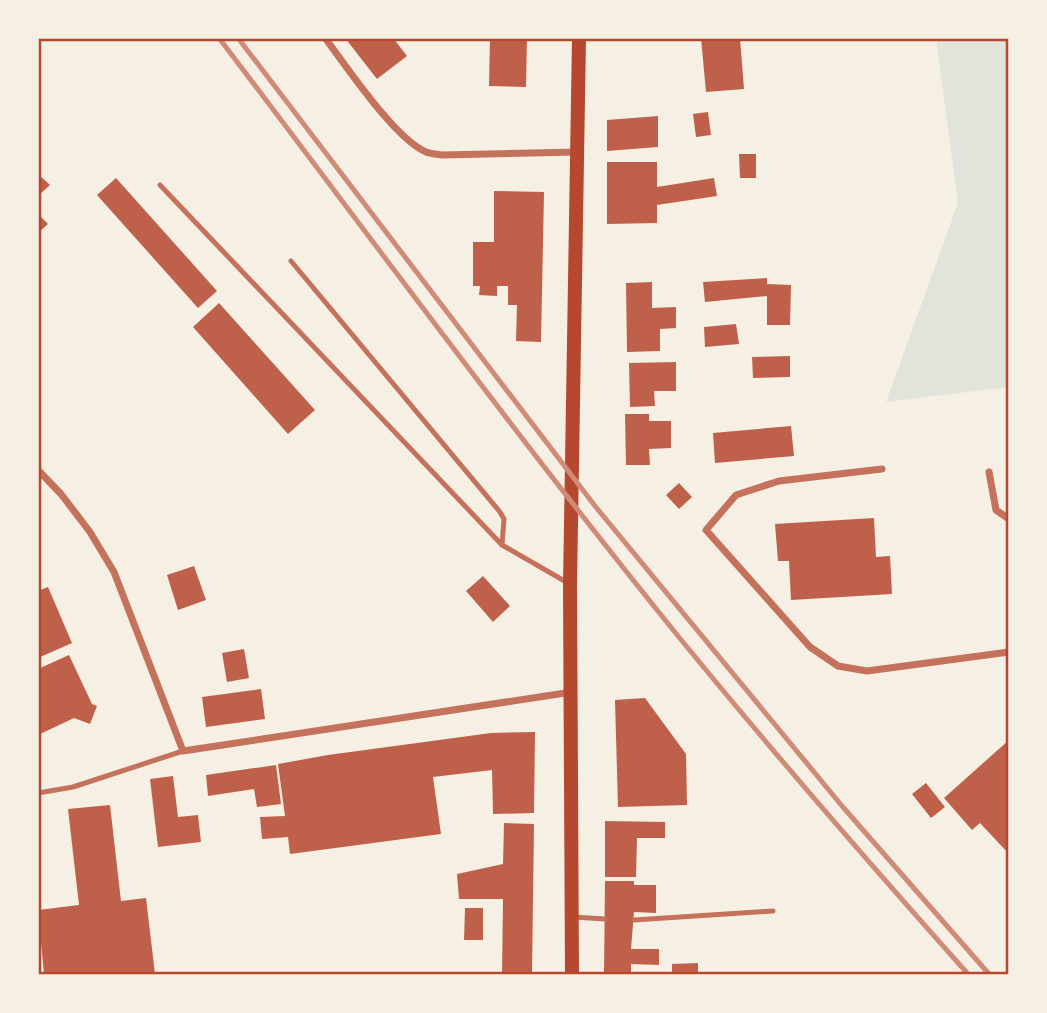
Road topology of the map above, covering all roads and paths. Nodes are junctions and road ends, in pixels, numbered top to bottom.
1 (325, 38) edge
2 (579, 38) edge
3 (578, 152) junction
4 (160, 185) dead end
5 (291, 261) dead end
6 (882, 469) dead end
7 (38, 470) edge
8 (989, 472) dead end
9 (1009, 519) edge
10 (502, 545) junction
11 (570, 584) junction
12 (1009, 652) edge
13 (572, 692) junction
14 (183, 751) junction
15 (38, 793) edge
16 (773, 911) dead end
17 (571, 917) junction
18 (605, 919) dead end
19 (634, 920) dead end
20 (572, 975) edge

1 - 3 street
2 - 3 main road
3 - 11 main road
4 - 10 lane
5 - 10 lane
6 - 12 street
7 - 14 street
8 - 9 street
10 - 11 lane
11 - 13 main road
13 - 14 street
13 - 17 main road
14 - 15 lane
16 - 19 lane
17 - 18 lane
17 - 20 main road

